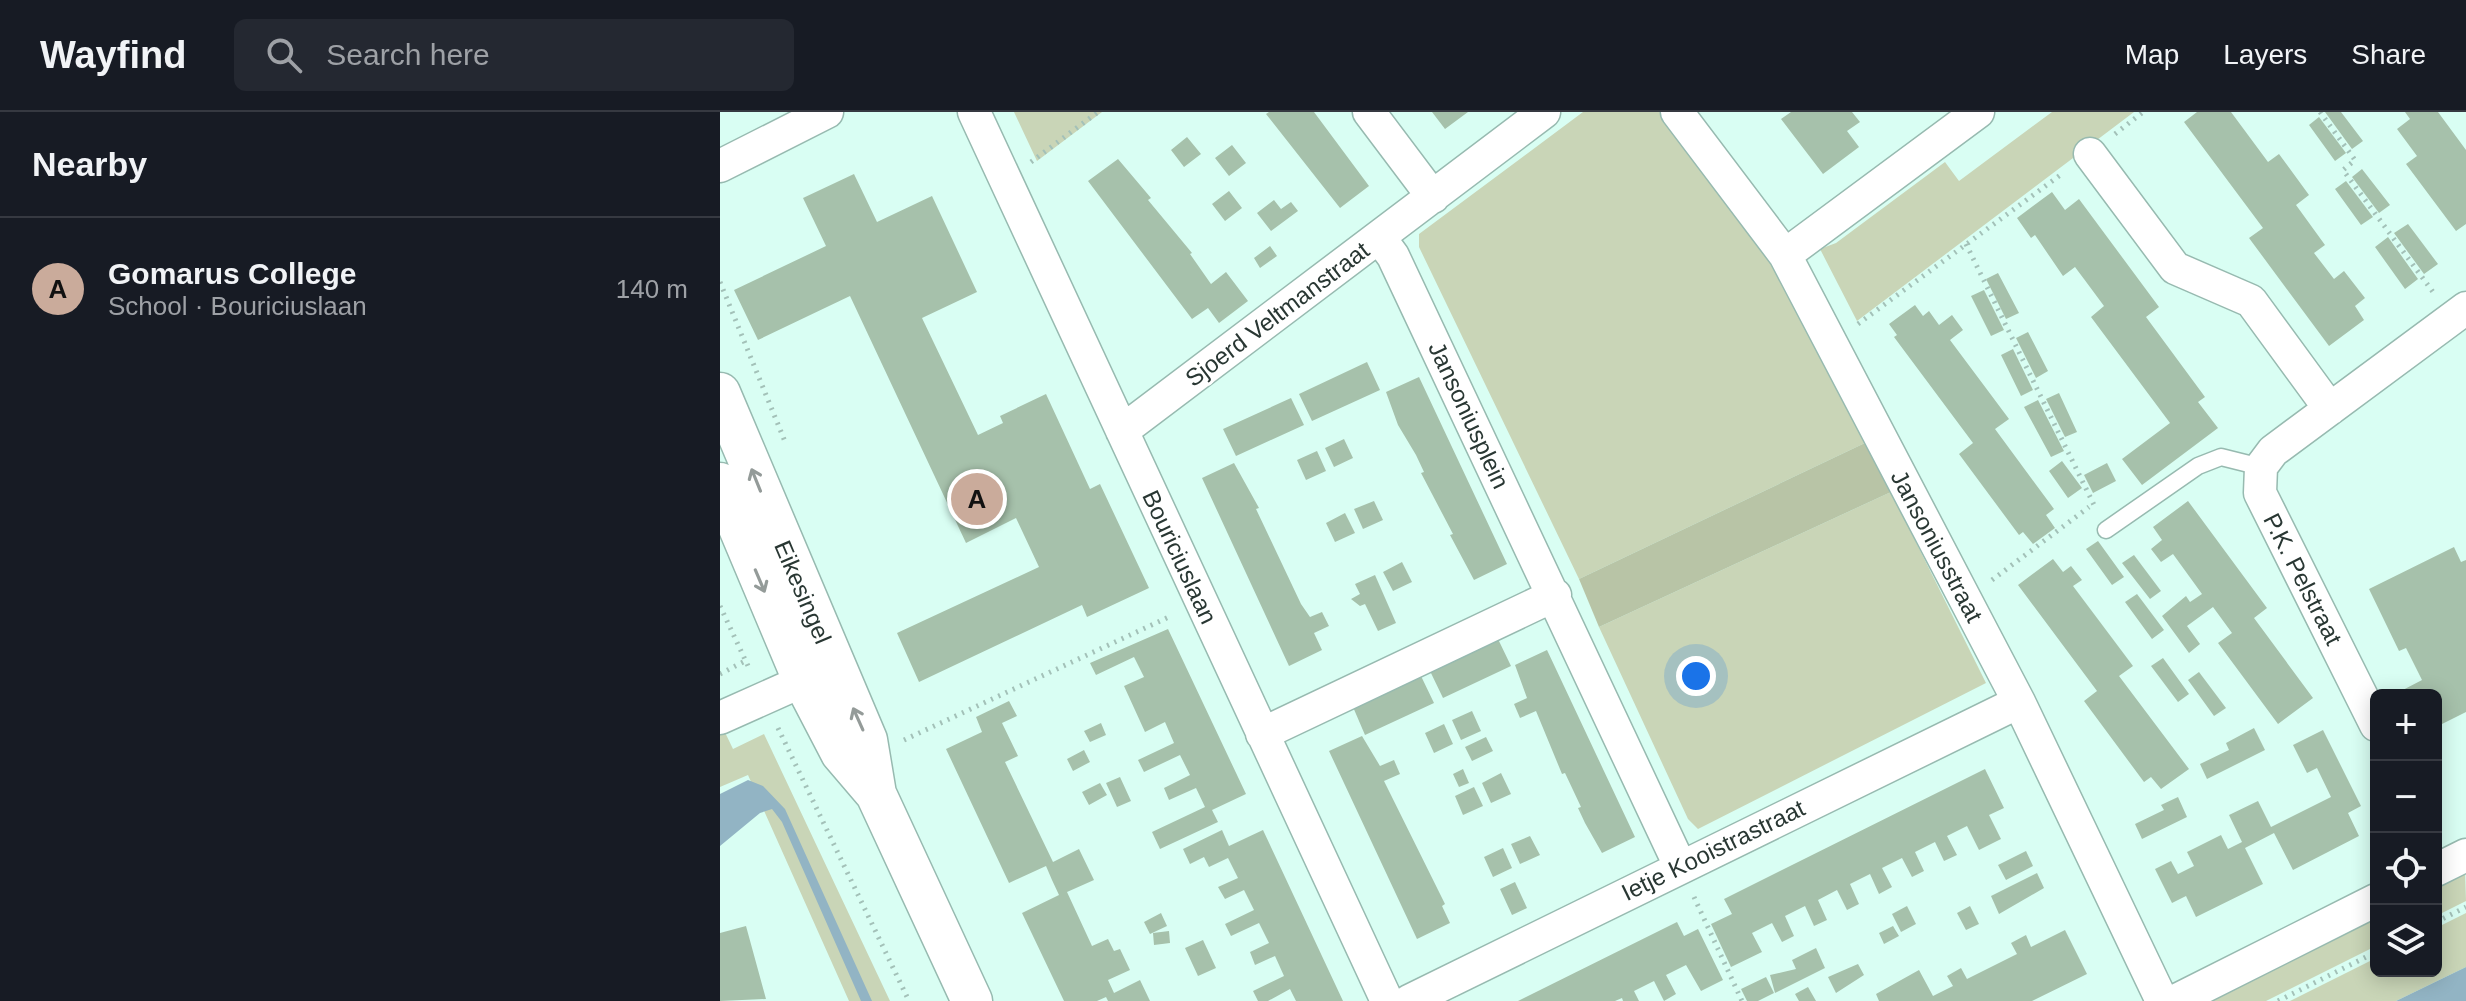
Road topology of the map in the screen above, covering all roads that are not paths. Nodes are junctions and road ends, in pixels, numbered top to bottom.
1 (827, 112) edge
2 (974, 112) edge
3 (1369, 112) edge
4 (1544, 112) edge
5 (1677, 112) edge
6 (1978, 112) edge
7 (2090, 154) road end
8 (720, 166) edge
9 (1433, 197) junction
10 (1379, 237) junction
11 (1785, 255) junction
12 (2459, 313) edge
13 (720, 393) edge
14 (2330, 409) junction
15 (1122, 431) junction
16 (2261, 467) junction
17 (720, 483) edge
18 (2106, 530) road end
19 (1555, 595) junction
20 (819, 674) junction
21 (2019, 702) junction
22 (2370, 713) edge
23 (720, 718) edge
24 (1262, 734) junction
25 (1680, 866) junction
26 (2370, 903) edge
27 (972, 1001) edge
28 (1387, 1001) edge
29 (1409, 1001) edge
30 (2162, 1001) edge
31 (2175, 1001) edge

1 - 8 street
2 - 15 street, Bouriciuslaan
3 - 9 street
4 - 9 street, Sjoerd Veltmanstraat
5 - 11 street, Jansoniusstraat
6 - 11 street
7 - 14 street
9 - 10 street, Sjoerd Veltmanstraat
10 - 15 street, Sjoerd Veltmanstraat
10 - 19 street, Jansoniusplein
11 - 21 street, Jansoniusstraat
12 - 14 street
20 -> 13 street, Eikesingel
14 - 16 street
15 - 24 street, Bouriciuslaan
16 - 18 lane
16 - 22 street, P.K. Pelstraat
17 -> 20 street, Eikesingel
19 - 24 street
19 - 25 street, Jansoniusplein
20 - 23 street
20 - 27 street, Eikesingel
21 - 25 street, Ietje Kooistrastraat
21 - 30 street, Jansoniusstraat
24 - 28 street, Bouriciuslaan
25 - 29 street, Ietje Kooistrastraat
26 - 31 street

